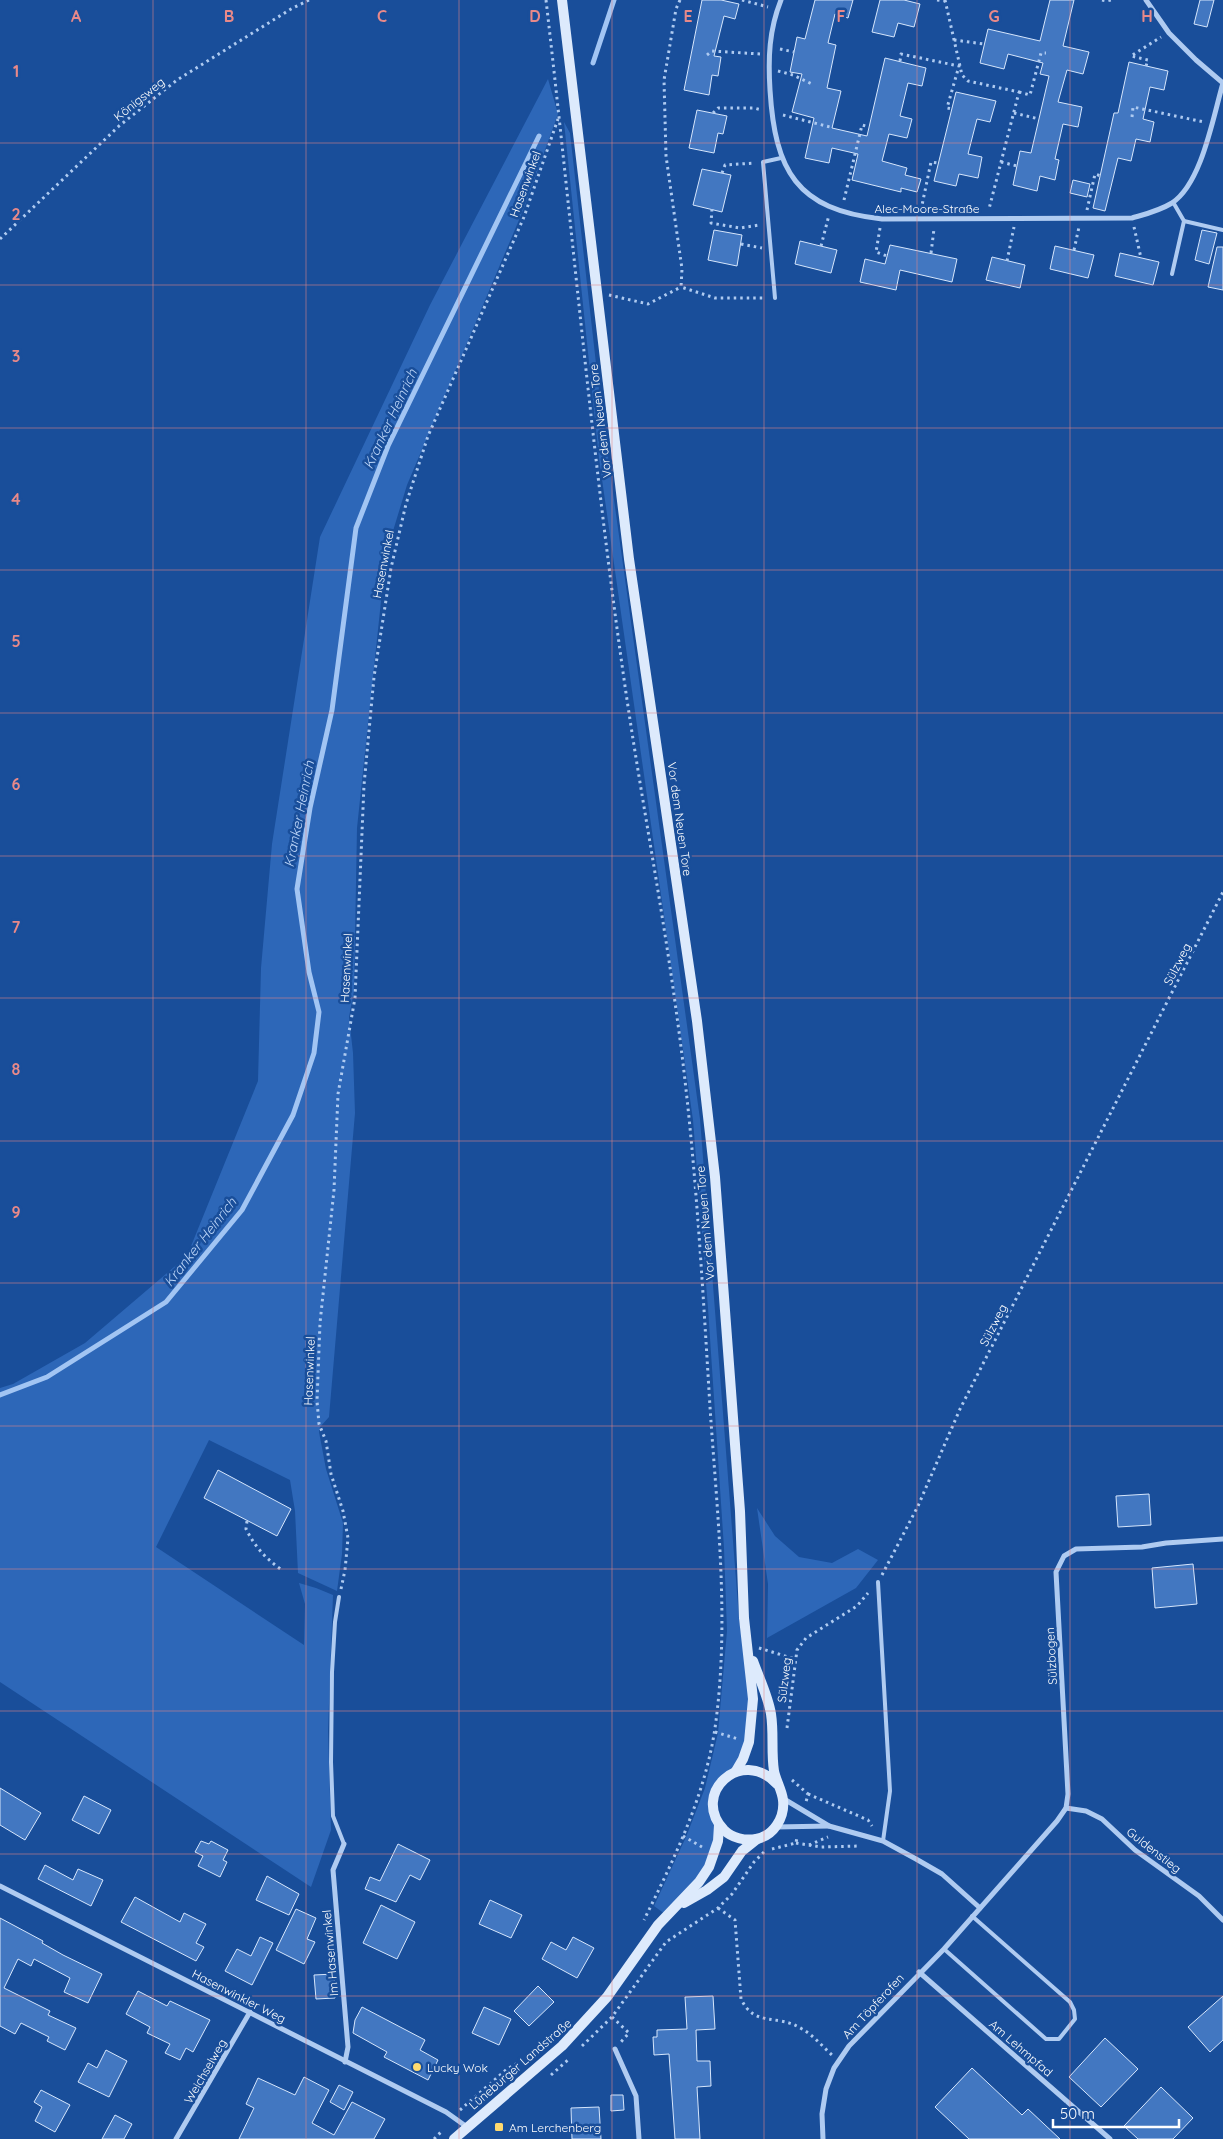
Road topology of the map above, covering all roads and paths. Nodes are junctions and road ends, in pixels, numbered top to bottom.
1 (309, 0) edge
2 (546, 0) edge
3 (562, 0) edge
4 (680, 0) edge
5 (742, 0) edge
6 (781, 0) edge
7 (937, 0) edge
8 (1102, 0) edge
9 (1111, 0) edge
10 (1146, 0) edge
11 (945, 1) edge
12 (777, 9) junction
13 (1169, 33) junction
14 (954, 40) junction
15 (984, 44) dead end
16 (1046, 53) dead end
17 (768, 54) junction
18 (707, 55) dead end
19 (900, 62) dead end
20 (959, 66) junction
21 (1146, 66) dead end
22 (769, 69) junction
23 (1223, 83) edge
24 (812, 84) dead end
25 (1019, 92) junction
26 (952, 109) dead end
27 (772, 112) junction
28 (713, 113) dead end
29 (1014, 113) junction
30 (559, 116) junction
31 (1132, 116) dead end
32 (1039, 119) dead end
33 (1211, 123) junction
34 (830, 127) dead end
35 (869, 127) dead end
36 (782, 158) junction
37 (764, 162) junction
38 (1001, 162) junction
39 (938, 163) dead end
40 (1017, 166) dead end
41 (722, 173) dead end
42 (1101, 176) dead end
43 (1174, 202) junction
44 (712, 209) dead end
45 (830, 209) junction
46 (841, 213) junction
47 (1082, 218) junction
48 (1132, 218) junction
49 (919, 219) junction
50 (935, 219) junction
51 (987, 219) junction
52 (1015, 219) junction
53 (882, 220) junction
54 (1184, 221) junction
55 (769, 224) junction
56 (1223, 230) edge
57 (0, 239) edge
58 (740, 244) dead end
59 (821, 246) dead end
60 (771, 250) junction
61 (1074, 250) dead end
62 (932, 253) dead end
63 (887, 256) dead end
64 (1141, 258) dead end
65 (1007, 260) dead end
66 (1172, 274) dead end
67 (681, 287) junction
68 (578, 289) junction
69 (597, 292) junction
70 (775, 298) joint
71 (1223, 892) edge
72 (248, 1521) dead end
73 (1223, 1539) edge
74 (282, 1570) dead end
75 (878, 1582) junction
76 (339, 1597) joint
77 (746, 1644) junction
78 (795, 1659) junction
79 (786, 1733) dead end
80 (736, 1771) junction
81 (777, 1784) junction
82 (808, 1794) dead end
83 (783, 1799) junction
84 (1066, 1808) junction
85 (719, 1825) junction
86 (830, 1826) junction
87 (776, 1827) junction
88 (757, 1839) junction
89 (881, 1841) junction
90 (796, 1843) dead end
91 (344, 1844) joint
92 (745, 1874) dead end
93 (0, 1886) edge
94 (718, 1908) junction
95 (980, 1908) junction
96 (672, 1909) junction
97 (972, 1916) junction
98 (1223, 1920) edge
99 (640, 1928) dead end
100 (944, 1948) junction
101 (919, 1972) junction
102 (250, 2012) junction
103 (612, 2017) junction
104 (563, 2024) dead end
105 (589, 2039) dead end
106 (535, 2049) dead end
107 (615, 2049) joint
108 (525, 2058) dead end
109 (839, 2061) junction
110 (345, 2062) junction
111 (454, 2117) junction
112 (467, 2127) junction
113 (176, 2139) edge
114 (454, 2139) edge
115 (639, 2139) edge
116 (823, 2139) edge
117 (1110, 2139) edge

1 - 57 path, Königsweg
2 - 30 path
3 - 69 main road, Vor dem Neuen Tore
4 - 67 path
5 - 12 path
6 - 12 street, Alec-Moore-Straße
7 - 11 path
8 - 9 path
10 - 13 street
11 - 14 path
12 - 17 street, Alec-Moore-Straße
13 - 21 path
13 - 23 street
14 - 15 path
14 - 20 path
16 - 25 path
17 - 18 path
17 - 22 street, Alec-Moore-Straße
19 - 20 path
20 - 25 path
20 - 26 path
22 - 24 path
22 - 27 street, Alec-Moore-Straße
23 - 33 street, Alec-Moore-Straße
25 - 29 path, Alec-Moore-Straße
27 - 28 path
27 - 34 path
27 - 36 street, Alec-Moore-Straße
29 - 32 path
29 - 38 path, Alec-Moore-Straße
30 - 68 path
30 - 76 path, Hasenwinkel
31 - 33 path
33 - 43 street, Alec-Moore-Straße
35 - 46 path
36 - 37 lane
36 - 45 street, Alec-Moore-Straße
37 - 41 path
37 - 55 lane
38 - 40 path
38 - 51 path, Alec-Moore-Straße
39 - 49 path
42 - 47 path
43 - 48 street, Alec-Moore-Straße
43 - 54 lane
44 - 55 path
45 - 46 street, Alec-Moore-Straße
45 - 59 path
46 - 53 street, Alec-Moore-Straße
47 - 48 street, Alec-Moore-Straße
47 - 52 street, Alec-Moore-Straße
47 - 61 path
48 - 64 path
49 - 50 street, Alec-Moore-Straße
49 - 53 street, Alec-Moore-Straße
50 - 51 street, Alec-Moore-Straße
50 - 62 path
51 - 52 street, Alec-Moore-Straße
52 - 65 path
53 - 63 path
54 - 56 lane
54 - 66 lane
55 - 60 lane
58 - 60 path
60 - 70 lane
67 - 69 path
67 - 70 path
68 - 69 path
68 - 99 path
69 - 77 main road, Vor dem Neuen Tore
71 - 75 path, Sülzweg
72 - 74 path
73 - 84 street, Sülzbogen
75 - 78 path, Sülzweg
75 - 89 lane
76 - 91 lane
77 - 78 path
77 - 80 main road, Lüneburger Landstraße
77 - 81 main road
78 - 79 path, Sülzweg
80 - 81 main road
80 - 85 main road, Lüneburger Landstraße
81 - 83 main road
82 - 89 path
83 - 86 street
83 - 87 main road
84 - 95 street, Am Töpferofen
84 - 98 street, Guldenstieg
85 - 88 main road
85 - 96 main road, Lüneburger Landstraße
86 - 87 street
86 - 89 street
87 - 88 main road, Lüneburger Landstraße
88 - 96 main road, Lüneburger Landstraße
89 - 90 path
89 - 95 street
91 - 110 street, Im Hasenwinkel
92 - 94 path
93 - 102 street, Hasenwinkler Weg
94 - 103 path
94 - 109 path
95 - 97 street, Am Töpferofen
96 - 112 main road, Lüneburger Landstraße
97 - 100 street, Am Töpferofen
97 - 100 lane
100 - 101 street, Am Töpferofen
101 - 109 street, Am Töpferofen
101 - 117 street, Am Lehmpfad
102 - 110 street, Hasenwinkler Weg
102 - 113 street, Weichselweg
103 - 105 path
103 - 107 path
104 - 106 path
107 - 115 street
108 - 111 path
109 - 116 street, Am Töpferofen
110 - 111 street, Hasenwinkler Weg
111 - 112 street, Hasenwinkler Weg
112 - 114 main road, Lüneburger Landstraße

